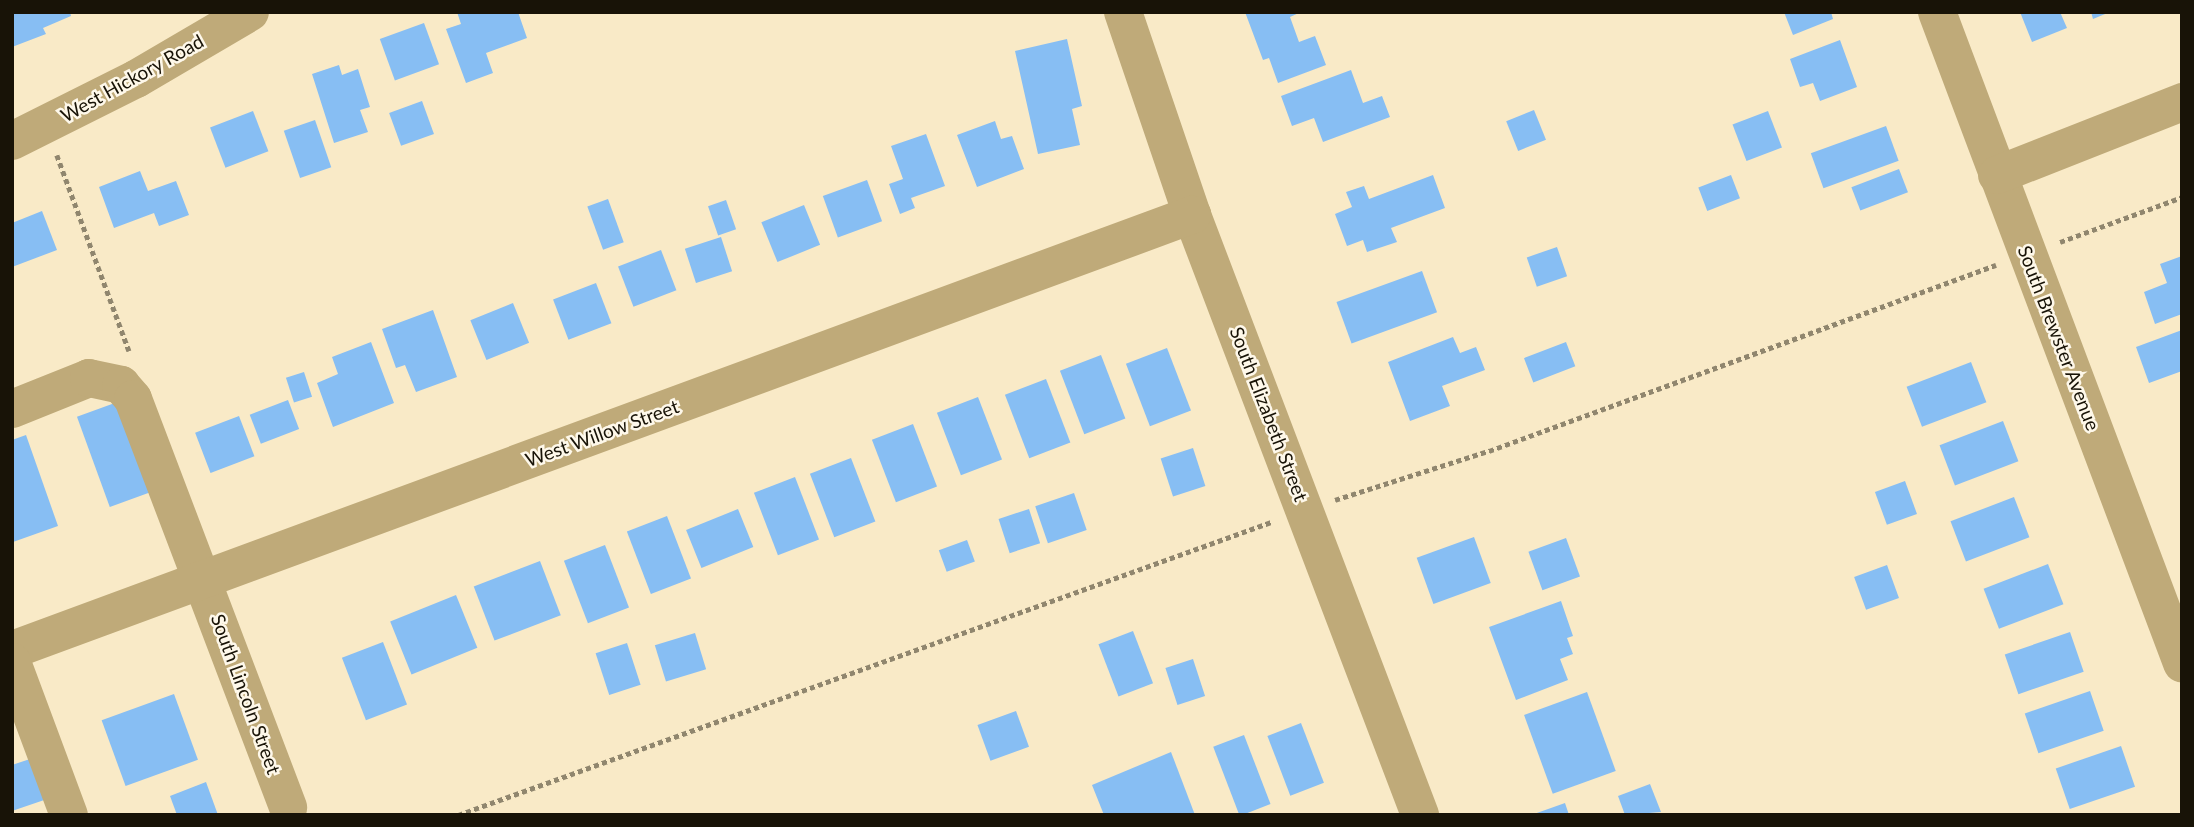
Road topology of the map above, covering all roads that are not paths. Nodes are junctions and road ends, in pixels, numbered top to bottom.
1 (250, 12) edge
2 (1123, 12) edge
3 (1937, 12) edge
4 (2182, 102) edge
5 (29, 133) edge
6 (1997, 175) junction
7 (1192, 215) junction
8 (12, 409) edge
9 (204, 580) junction
10 (12, 650) edge
11 (12, 662) edge
12 (2182, 663) edge
13 (288, 808) dead end
14 (69, 815) edge
15 (1420, 815) edge

1 - 5 street, West Hickory Road
2 - 7 street, South Elizabeth Street
3 - 6 street, South Brewster Avenue
4 - 6 street
6 - 12 street, South Brewster Avenue
7 - 9 street, West Willow Street
7 - 15 street, South Elizabeth Street
8 - 9 street, South Lincoln Street
9 - 10 street, West Willow Street
9 - 13 street, South Lincoln Street
11 - 14 street

